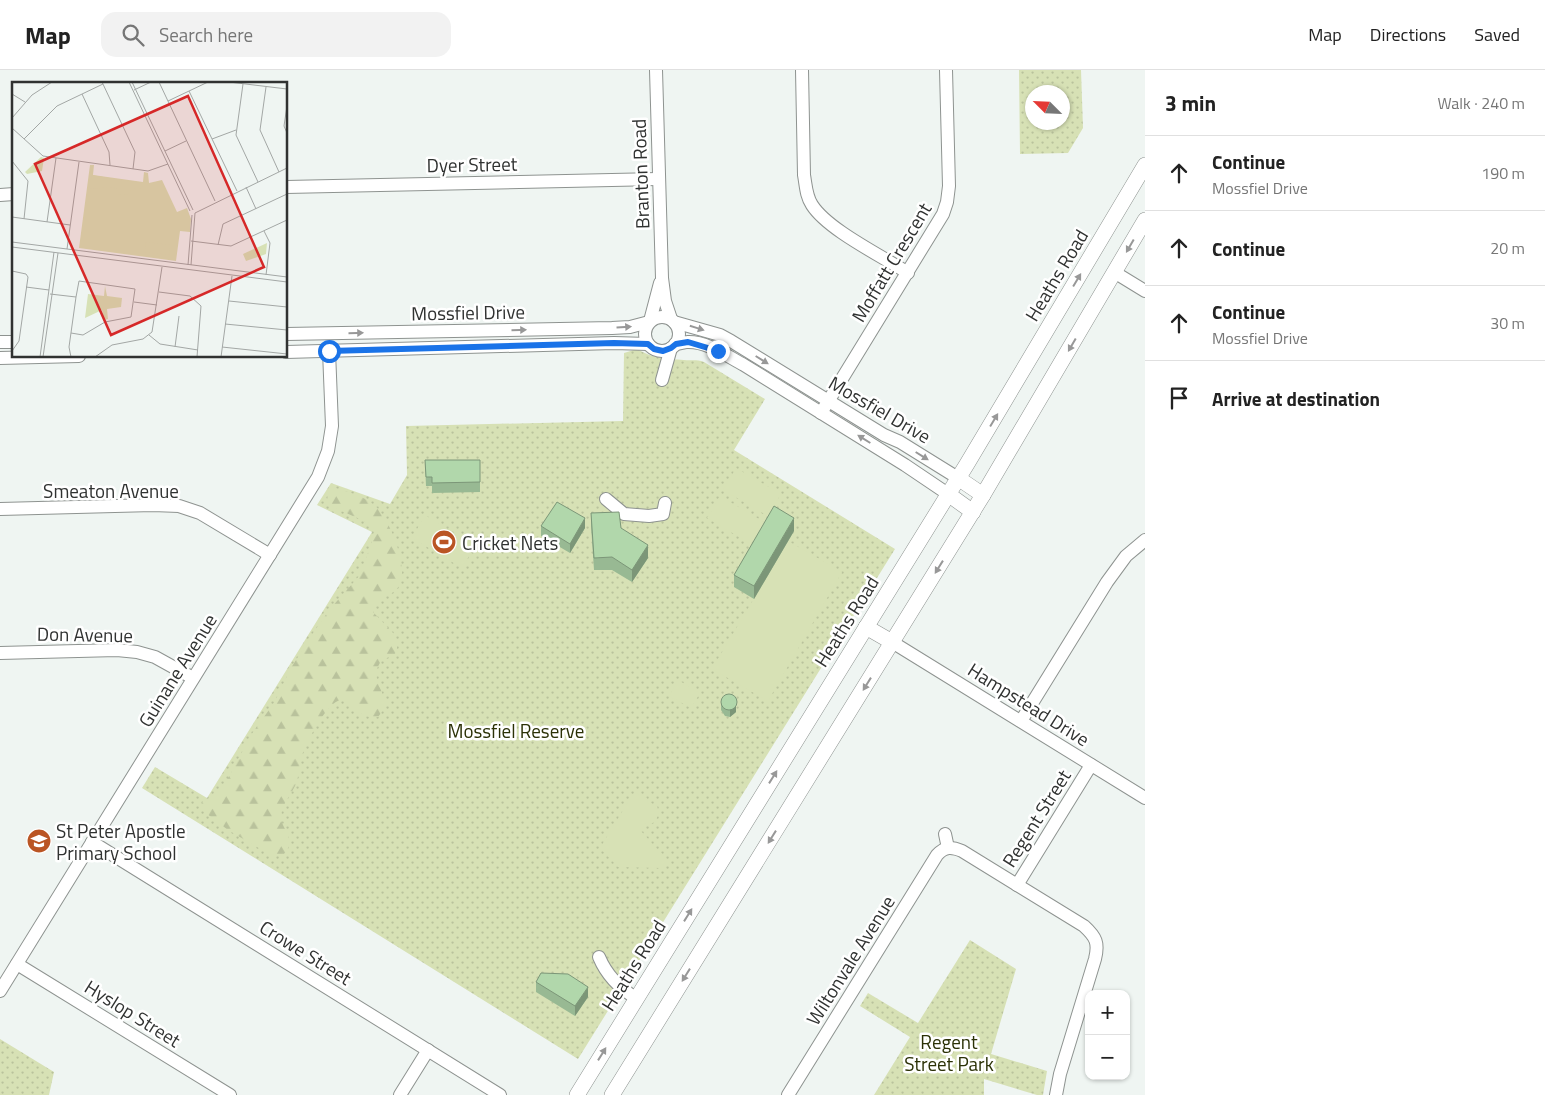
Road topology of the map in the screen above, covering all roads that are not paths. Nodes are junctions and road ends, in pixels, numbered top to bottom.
1 (656, 70) edge
2 (802, 70) edge
3 (946, 70) edge
4 (1145, 165) edge
5 (658, 178) junction
6 (288, 187) edge
7 (1145, 220) edge
8 (1114, 272) junction
9 (908, 273) junction
10 (662, 278) junction
11 (1145, 291) edge
12 (672, 320) junction
13 (650, 322) junction
14 (288, 334) edge
15 (651, 346) junction
16 (673, 346) junction
17 (329, 351) junction
18 (288, 352) edge
19 (828, 401) junction
20 (821, 413) junction
21 (958, 478) junction
22 (948, 494) junction
23 (984, 495) junction
24 (606, 499) dead end
25 (665, 503) dead end
26 (0, 509) edge
27 (973, 512) junction
28 (1145, 540) edge
29 (270, 556) junction
30 (866, 627) junction
31 (892, 642) junction
32 (0, 653) edge
33 (194, 678) junction
34 (1021, 721) junction
35 (1091, 765) junction
36 (1145, 798) edge
37 (945, 834) dead end
38 (92, 842) junction
39 (948, 848) junction
40 (1017, 885) junction
41 (599, 957) dead end
42 (17, 964) junction
43 (0, 991) edge
44 (636, 998) junction
45 (428, 1050) junction
46 (230, 1095) edge
47 (400, 1095) edge
48 (500, 1095) edge
49 (577, 1095) edge
50 (612, 1095) edge
51 (788, 1095) edge
52 (1056, 1095) edge

1 - 5 street, Branton Road
2 - 9 street
3 - 9 street, Moffatt Crescent
21 -> 4 main road, Heaths Road
5 - 6 street, Dyer Street
5 - 10 street, Branton Road
7 -> 8 main road
8 - 11 street
8 -> 23 main road
9 - 19 street, Moffatt Crescent
10 - 12 street, Branton Road
10 - 13 street, Branton Road
12 - 13 street
12 - 16 street
12 -> 19 street, Mossfiel Drive
14 -> 13 street, Mossfiel Drive
13 - 15 street
15 - 16 street
15 - 16 street
15 - 17 street, Mossfiel Drive
16 - 20 street, Mossfiel Drive
17 - 18 street, Mossfiel Drive
17 - 29 street, Guinane Avenue
19 - 20 street, Moffatt Crescent
19 -> 21 street, Mossfiel Drive
22 -> 20 street, Mossfiel Drive
21 - 22 main road, Heaths Road
21 - 23 main road
22 - 27 main road
22 - 30 main road, Heaths Road
23 - 27 main road
24 - 25 street
26 - 29 street, Smeaton Avenue
27 -> 31 main road
28 - 34 street
29 - 33 street, Guinane Avenue
30 - 31 main road
44 -> 30 main road, Heaths Road
31 - 34 street, Hampstead Drive
31 -> 50 main road
32 - 33 street, Don Avenue
33 - 38 street, Guinane Avenue
34 - 35 street, Hampstead Drive
35 - 36 street, Hampstead Drive
35 - 40 street, Regent Street
37 - 39 street
38 - 42 street, Guinane Avenue
38 - 45 street, Crowe Street
39 - 40 street
39 - 51 street, Wiltonvale Avenue
40 - 52 street, Regent Street
41 - 44 street
42 - 43 street, Guinane Avenue
42 - 46 street, Hyslop Street
49 -> 44 main road, Heaths Road
45 - 47 street
45 - 48 street, Crowe Street

